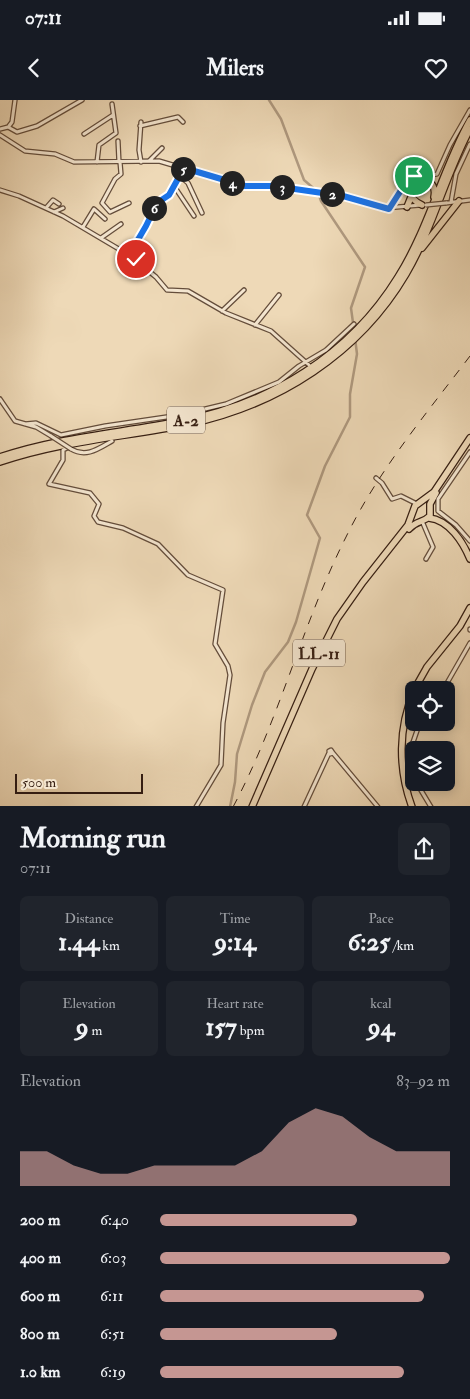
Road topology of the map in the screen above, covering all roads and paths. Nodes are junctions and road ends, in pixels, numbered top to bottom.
1 (15, 100) edge
2 (82, 100) edge
3 (112, 104) dead end
4 (470, 110) edge
5 (114, 115) junction
6 (470, 120) edge
7 (182, 122) dead end
8 (8, 127) junction
9 (0, 129) edge
10 (470, 129) edge
11 (84, 134) dead end
12 (0, 135) edge
13 (118, 141) dead end
14 (470, 144) edge
15 (162, 148) dead end
16 (149, 161) junction
17 (97, 162) junction
18 (119, 162) junction
19 (141, 162) junction
20 (184, 168) junction
21 (180, 176) junction
22 (174, 186) junction
23 (0, 190) edge
24 (411, 197) junction
25 (470, 200) edge
26 (458, 201) joint
27 (129, 203) dead end
28 (59, 204) dead end
29 (450, 204) junction
30 (424, 205) junction
31 (407, 207) junction
32 (46, 208) junction
33 (63, 208) dead end
34 (391, 209) junction
35 (54, 212) junction
36 (202, 213) dead end
37 (194, 216) dead end
38 (105, 220) dead end
39 (121, 224) dead end
40 (83, 227) junction
41 (101, 238) junction
42 (412, 254) junction
43 (129, 255) junction
44 (412, 265) junction
45 (244, 290) dead end
46 (280, 295) dead end
47 (222, 311) junction
48 (255, 325) junction
49 (354, 332) junction
50 (306, 361) junction
51 (309, 365) dead end
52 (0, 399) edge
53 (25, 424) junction
54 (470, 434) edge
55 (470, 438) edge
56 (470, 444) edge
57 (470, 452) edge
58 (0, 457) edge
59 (0, 462) edge
60 (376, 478) dead end
61 (440, 483) junction
62 (409, 501) junction
63 (420, 503) junction
64 (413, 512) junction
65 (426, 517) junction
66 (470, 541) edge
67 (470, 550) edge
68 (426, 559) dead end
69 (470, 559) edge
70 (470, 608) edge
71 (470, 617) edge
72 (470, 643) edge
73 (420, 681) edge
74 (421, 681) edge
75 (448, 681) edge
76 (405, 718) edge
77 (407, 731) edge
78 (422, 791) edge
79 (196, 806) edge
80 (253, 806) edge
81 (304, 806) edge
82 (378, 806) edge
83 (414, 806) edge
84 (431, 806) edge

1 - 8 street
2 - 8 street
3 - 5 street
4 - 34 street
5 - 11 street
5 - 17 street
6 - 42 highway, A-2
7 - 19 street
8 - 9 street
10 - 44 highway, A-2
12 - 17 street
13 - 18 street
14 - 29 street
15 - 16 street
16 - 19 street
16 - 20 street
17 - 18 street
18 - 19 street
18 - 27 street
20 - 21 street
20 - 34 street
21 - 22 street
21 - 36 street
22 - 37 street
22 - 43 street
23 - 32 street
24 - 30 highway
24 - 31 highway, A-2
24 - 42 highway, A-2
25 - 26 street
26 - 29 highway, A-2
28 - 32 street
29 - 30 street, bridge
29 - 44 highway, A-2
30 - 31 street
31 - 34 street
32 - 35 street
33 - 35 street
35 - 40 street
38 - 40 street
39 - 41 street
40 - 41 street
41 - 43 street
42 - 49 highway, A-2
43 - 47 street
44 - 49 highway, A-2
45 - 47 street
46 - 48 street
47 - 48 street
48 - 50 street
49 - 50 street
49 - 58 highway, A-2
49 - 59 highway, A-2
50 - 51 street
50 - 53 street
52 - 53 street
53 - 79 street, bridge
54 - 61 highway
55 - 61 highway, LL-11
56 - 65 highway, LL-11
57 - 66 street
60 - 62 street
61 - 63 highway, LL-11
62 - 63 street
62 - 64 street
63 - 64 highway, LL-11
63 - 65 highway
64 - 65 highway
64 - 80 highway, LL-11
65 - 67 highway
65 - 68 street
65 - 69 highway
65 - 80 highway, LL-11
70 - 73 highway
71 - 74 highway
72 - 75 street
76 - 83 highway
77 - 83 highway
78 - 84 street
81 - 82 street

